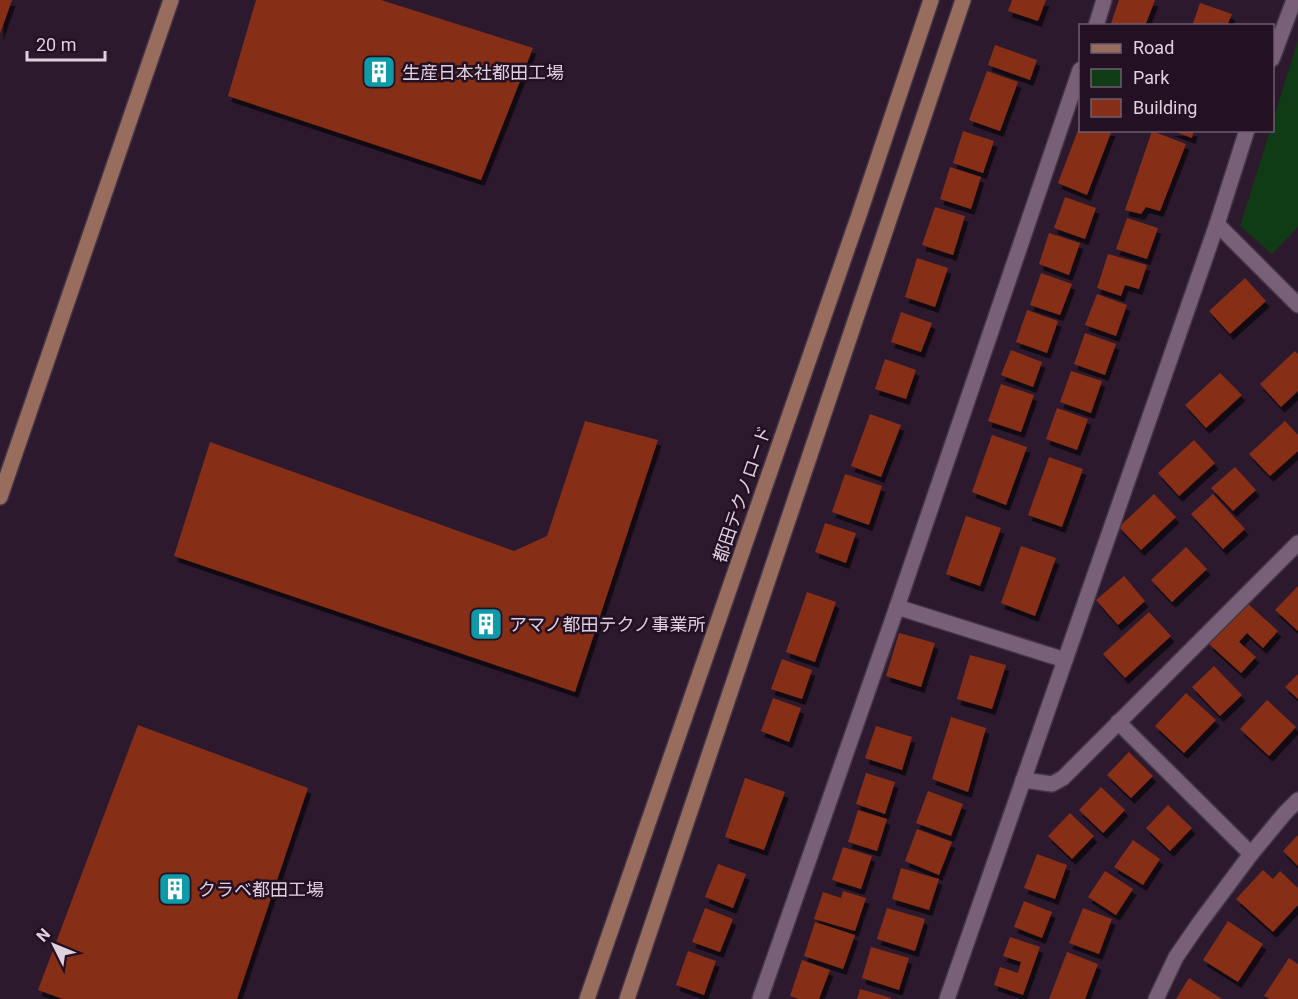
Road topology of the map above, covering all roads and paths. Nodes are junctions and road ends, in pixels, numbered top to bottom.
1 (171, 0) edge
2 (931, 0) edge
3 (963, 0) edge
4 (1104, 0) edge
5 (1294, 0) edge
6 (1097, 24) edge
7 (1274, 54) edge
8 (1079, 73) edge
9 (1246, 132) edge
10 (1217, 224) junction
11 (1298, 305) edge
12 (0, 497) edge
13 (1298, 543) edge
14 (897, 607) junction
15 (1065, 660) junction
16 (1118, 722) junction
17 (1023, 780) junction
18 (1298, 800) edge
19 (1251, 854) junction
20 (587, 999) edge
21 (627, 999) edge
22 (760, 999) edge
23 (948, 999) edge
24 (1156, 999) edge

1 - 12 street
2 - 20 street, 都田テクノロード
3 - 21 street
4 - 6 street
5 - 7 street
8 - 14 street
9 - 10 street
10 - 11 street
10 - 15 street
13 - 16 street
14 - 15 street
14 - 22 street
15 - 17 street
16 - 17 street
16 - 19 street
17 - 23 street
18 - 19 street
19 - 24 street

